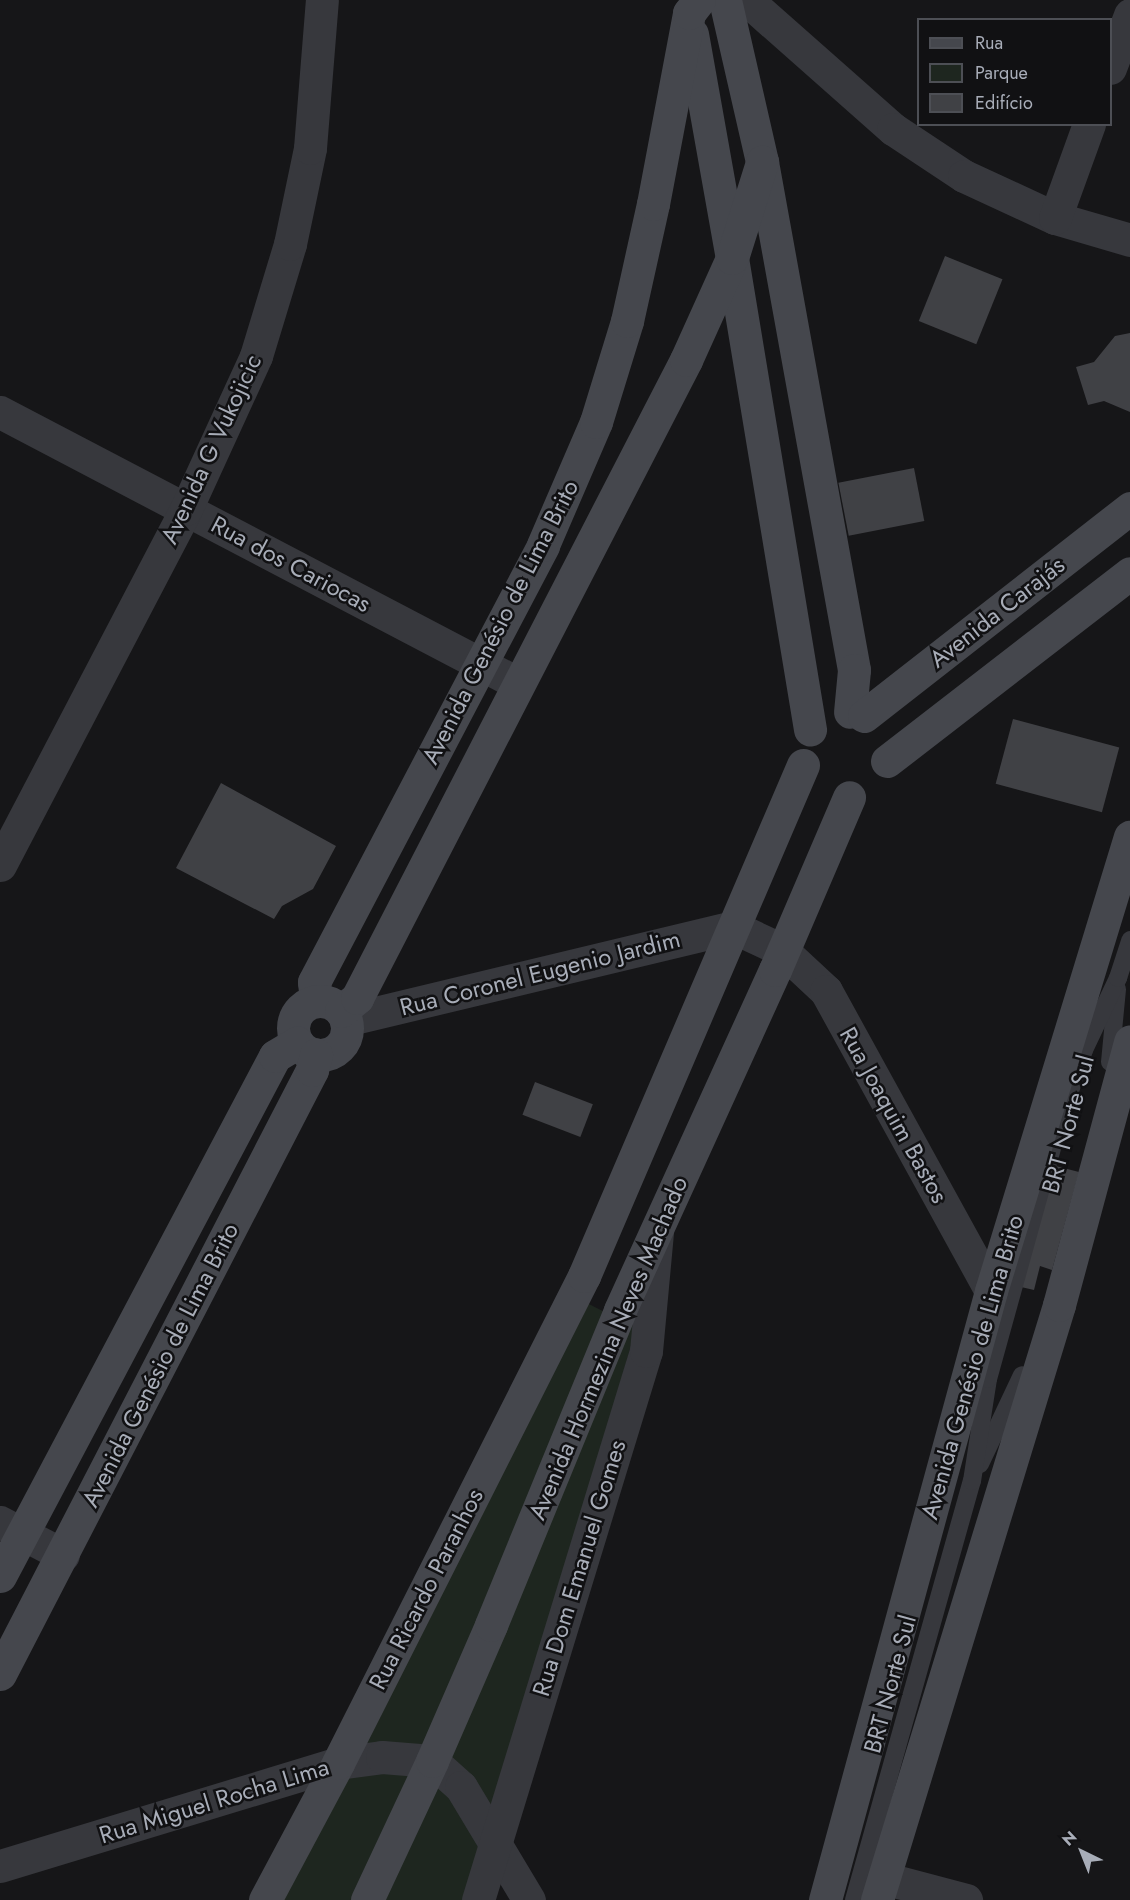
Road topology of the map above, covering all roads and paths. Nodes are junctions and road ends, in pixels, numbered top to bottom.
1 (322, 0) edge
2 (725, 0) edge
3 (747, 0) edge
4 (691, 4) edge
5 (1130, 15) edge
6 (1112, 63) edge
7 (1088, 126) edge
8 (762, 162) junction
9 (1055, 218) junction
10 (1130, 240) edge
11 (732, 258) junction
12 (0, 412) edge
13 (1130, 508) edge
14 (186, 509) junction
15 (1130, 573) edge
16 (482, 664) junction
17 (517, 683) junction
18 (857, 714) junction
19 (810, 730) junction
20 (887, 761) junction
21 (803, 765) junction
22 (849, 797) junction
23 (1130, 837) edge
24 (0, 865) edge
25 (733, 927) junction
26 (1130, 940) edge
27 (782, 950) junction
28 (1118, 978) junction
29 (335, 1011) junction
30 (1130, 1041) edge
31 (306, 1049) junction
32 (657, 1231) junction
33 (584, 1276) joint
34 (991, 1291) junction
35 (972, 1480) junction
36 (11, 1527) edge
37 (63, 1555) junction
38 (0, 1576) edge
39 (0, 1674) edge
40 (432, 1761) junction
41 (338, 1763) junction
42 (495, 1840) junction
43 (0, 1866) edge
44 (880, 1889) edge
45 (266, 1900) edge
46 (367, 1900) edge
47 (478, 1900) edge
48 (529, 1900) edge
49 (825, 1900) edge
50 (854, 1900) edge
51 (966, 1900) edge

1 - 14 street, Avenida G Vukojicic
2 - 8 main road
3 - 9 street
4 - 11 main road
4 - 16 main road, Avenida Genésio de Lima Brito
5 - 6 street
7 - 9 street
8 - 11 main road, Avenida Genésio de Lima Brito
8 - 18 main road
9 - 10 street
11 - 17 main road, Avenida Genésio de Lima Brito
11 - 19 main road
12 - 14 street, Rua dos Cariocas
13 - 18 main road, Avenida Carajás
14 - 16 street, Rua dos Cariocas
14 - 24 street, Avenida G Vukojicic
15 - 20 main road, Avenida Carajás
16 - 17 street, Rua dos Cariocas
16 - 29 main road, Avenida Genésio de Lima Brito
17 - 29 main road, Avenida Genésio de Lima Brito
18 - 19 main road
18 - 20 main road
19 - 21 main road
20 - 22 main road
21 - 22 main road
21 - 25 main road, Avenida Hormezina Neves Machado
22 - 27 main road, Avenida Hormezina Neves Machado
23 - 34 main road, Avenida Genésio de Lima Brito
25 - 27 street, Rua Joaquim Bastos
25 - 29 street, Rua Coronel Eugenio Jardim
25 - 33 main road, Avenida Hormezina Neves Machado
26 - 28 lane, BRT Norte Sul
27 - 32 main road, Avenida Hormezina Neves Machado
27 - 34 street, Rua Joaquim Bastos
28 - 35 lane, BRT Norte Sul
28 - 35 lane, BRT Norte Sul
29 - 31 main road
29 - 31 main road
30 - 44 main road
31 - 36 main road, Avenida Genésio de Lima Brito
31 - 37 main road, Avenida Genésio de Lima Brito
32 - 40 main road, Avenida Hormezina Neves Machado
32 - 42 street, Rua Dom Emanuel Gomes
33 - 41 main road, Rua Ricardo Paranhos
34 - 49 main road, Avenida Genésio de Lima Brito
35 - 50 lane, BRT Norte Sul
36 - 37 street
36 - 38 main road, Avenida Genésio de Lima Brito
37 - 39 main road, Avenida Genésio de Lima Brito
40 - 41 street, Rua Miguel Rocha Lima
40 - 42 street
40 - 46 main road, Avenida Hormezina Neves Machado
41 - 43 street, Rua Miguel Rocha Lima
41 - 45 main road, Rua Ricardo Paranhos
42 - 47 street, Rua Dom Emanuel Gomes
42 - 48 street
44 - 51 street

